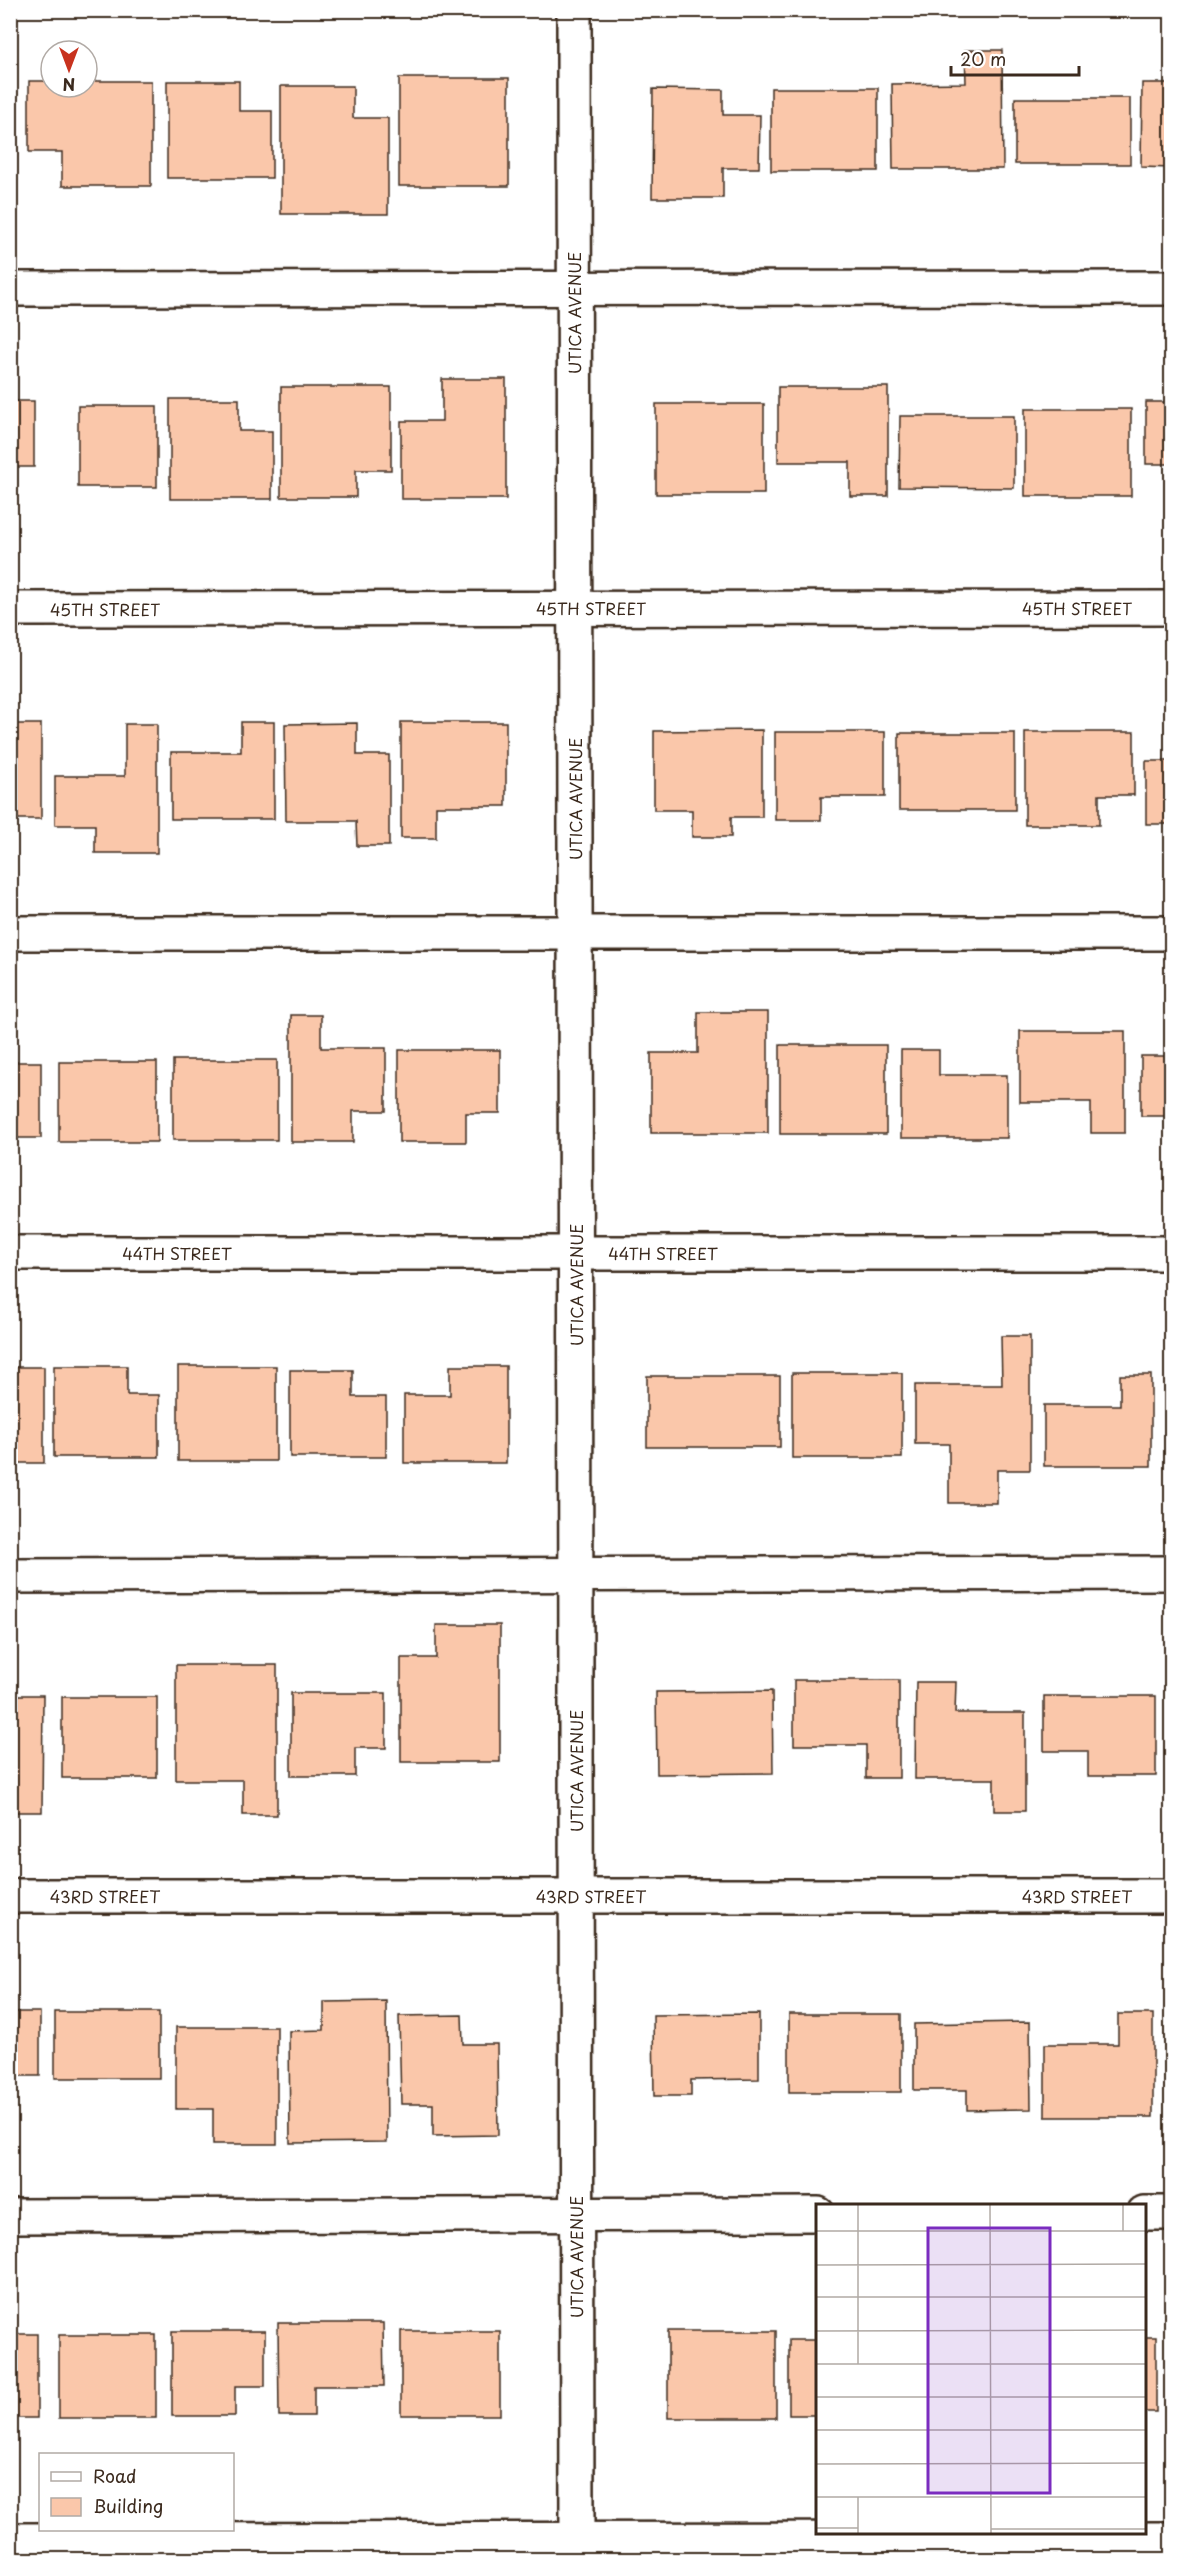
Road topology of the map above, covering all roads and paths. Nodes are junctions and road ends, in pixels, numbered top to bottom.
1 (574, 10) edge
2 (574, 288) junction
3 (1172, 288) edge
4 (10, 289) edge
5 (575, 608) junction
6 (1172, 608) edge
7 (10, 609) edge
8 (10, 933) edge
9 (575, 933) junction
10 (1172, 933) edge
11 (10, 1253) edge
12 (576, 1253) junction
13 (1172, 1253) edge
14 (1172, 1573) edge
15 (576, 1575) junction
16 (10, 1576) edge
17 (10, 1896) edge
18 (576, 1896) junction
19 (1172, 1896) edge
20 (1146, 2213) edge
21 (1172, 2213) edge
22 (816, 2214) edge
23 (576, 2215) junction
24 (10, 2216) edge
25 (1172, 2539) edge
26 (10, 2540) edge
27 (577, 2549) edge

1 - 2 street, UTICA AVENUE
2 - 3 street
2 - 4 street
2 - 5 street, UTICA AVENUE
5 - 6 street, 45TH STREET
5 - 7 street, 45TH STREET
5 - 9 street, UTICA AVENUE
8 - 9 street
9 - 10 street
9 - 12 street, UTICA AVENUE
11 - 12 street, 44TH STREET
12 - 13 street, 44TH STREET
12 - 15 street, UTICA AVENUE
14 - 15 street
15 - 16 street
15 - 18 street, UTICA AVENUE
17 - 18 street, 43RD STREET
18 - 19 street, 43RD STREET
18 - 23 street, UTICA AVENUE
20 - 21 street
22 - 23 street
23 - 24 street
23 - 27 street, UTICA AVENUE
25 - 27 street
26 - 27 street

